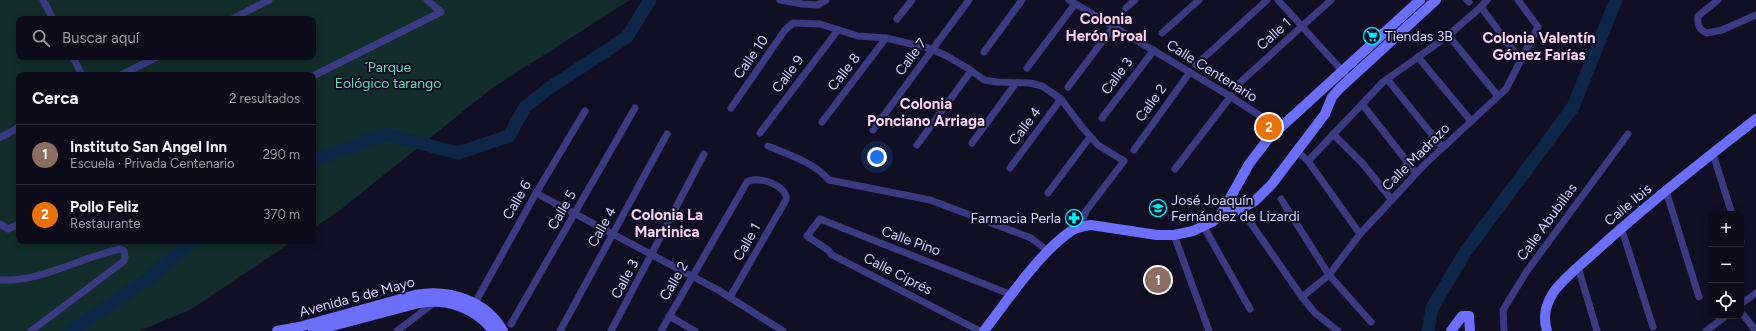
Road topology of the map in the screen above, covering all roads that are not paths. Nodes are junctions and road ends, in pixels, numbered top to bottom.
1 (43, 0) edge
2 (270, 0) edge
3 (427, 0) edge
4 (780, 0) edge
5 (826, 0) edge
6 (912, 0) edge
7 (969, 0) edge
8 (1022, 0) edge
9 (1135, 0) edge
10 (1199, 0) edge
11 (1267, 0) edge
12 (1278, 0) edge
13 (1331, 0) edge
14 (1420, 0) edge
15 (1436, 0) edge
16 (1487, 0) edge
17 (1518, 0) edge
18 (1718, 0) edge
19 (1072, 2) edge
20 (1481, 7) junction
21 (1126, 8) dead end
22 (1756, 15) edge
23 (51, 16) edge
24 (238, 16) edge
25 (897, 19) dead end
26 (1114, 26) junction
27 (1302, 26) junction
28 (838, 30) junction
29 (1162, 33) dead end
30 (1448, 35) junction
31 (886, 38) junction
32 (934, 49) junction
33 (1154, 50) junction
34 (984, 52) dead end
35 (1418, 57) junction
36 (74, 60) edge
37 (151, 60) edge
38 (1521, 61) junction
39 (1196, 64) dead end
40 (1027, 68) dead end
41 (1341, 70) junction
42 (971, 71) junction
43 (80, 72) edge
44 (127, 72) edge
45 (1190, 72) junction
46 (316, 74) edge
47 (1350, 79) junction
48 (1387, 79) junction
49 (1016, 83) junction
50 (1068, 87) dead end
51 (1235, 87) dead end
52 (1324, 88) junction
53 (1231, 96) junction
54 (1498, 96) junction
55 (1332, 97) junction
56 (1061, 99) junction
57 (1362, 104) junction
58 (635, 108) dead end
59 (732, 108) dead end
60 (585, 111) dead end
61 (1102, 118) dead end
62 (1756, 119) edge
63 (1471, 121) junction
64 (822, 122) dead end
65 (1279, 128) junction
66 (16, 129) edge
67 (873, 130) dead end
68 (760, 133) dead end
69 (667, 134) dead end
70 (1333, 134) junction
71 (1628, 134) dead end
72 (1090, 137) junction
73 (0, 138) edge
74 (972, 143) dead end
75 (917, 145) dead end
76 (768, 146) dead end
77 (1442, 147) junction
78 (1134, 150) dead end
79 (1298, 152) junction
80 (704, 154) dead end
81 (1713, 154) junction
82 (1308, 161) junction
83 (1010, 168) dead end
84 (1175, 169) dead end
85 (1416, 173) junction
86 (747, 182) joint
87 (1666, 191) junction
88 (536, 193) junction
89 (1048, 193) dead end
90 (1281, 199) dead end
91 (1392, 200) junction
92 (1241, 208) junction
93 (1731, 211) edge
94 (575, 214) junction
95 (1220, 216) junction
96 (0, 224) edge
97 (16, 225) edge
98 (1080, 227) junction
99 (1204, 227) junction
100 (1622, 227) junction
101 (614, 233) junction
102 (1360, 234) junction
103 (1174, 235) junction
104 (807, 236) joint
105 (1047, 252) junction
106 (652, 255) junction
107 (1578, 267) junction
108 (1329, 275) junction
109 (691, 276) junction
110 (0, 280) edge
111 (1756, 293) edge
112 (1012, 295) junction
113 (730, 297) junction
114 (1302, 297) junction
115 (1698, 297) dead end
116 (435, 302) junction
117 (1744, 302) edge
118 (475, 303) junction
119 (1250, 309) dead end
120 (669, 316) junction
121 (1467, 316) junction
122 (1744, 316) edge
123 (1722, 319) edge
124 (1371, 322) dead end
125 (1653, 327) dead end
126 (507, 328) edge
127 (31, 331) edge
128 (277, 331) edge
129 (313, 331) edge
130 (397, 331) edge
131 (493, 331) edge
132 (560, 331) edge
133 (611, 331) edge
134 (661, 331) edge
135 (695, 331) edge
136 (783, 331) edge
137 (980, 331) edge
138 (984, 331) edge
139 (1209, 331) edge
140 (1338, 331) edge
141 (1451, 331) edge
142 (1465, 331) edge
143 (1470, 331) edge
144 (1504, 331) edge
145 (1547, 331) edge
146 (1597, 331) edge
147 (1706, 331) edge
148 (1756, 331) edge

1 - 23 street
2 - 24 street
3 - 46 street
4 - 5 street
6 - 25 street
7 - 32 street, Calle 7
8 - 34 street
9 - 21 street
10 - 29 street
11 - 39 street
12 - 27 street
13 - 27 street, Calle 1
14 - 41 main road
15 - 47 main road
16 - 20 street
17 - 38 street, Calle Madrazo
18 - 22 street
19 - 26 street, Calle Centenario
19 - 40 street
20 - 30 street
20 - 38 street
26 - 33 street, Calle Centenario
26 - 50 street
27 - 41 street
27 - 51 street, Calle 1
28 - 31 street
28 - 59 street, Calle 10
28 - 68 street, Calle 9
30 - 35 street
30 - 54 street
31 - 32 street
31 - 64 street, Calle 8
32 - 42 street
32 - 67 street, Calle 7
33 - 45 street, Calle Centenario
33 - 61 street, Calle 3
35 - 48 street
35 - 63 street
36 - 43 street
37 - 44 street
38 - 54 street, Calle Madrazo
41 - 47 street
41 - 52 main road
42 - 49 street
42 - 75 street
45 - 53 street, Calle Centenario
45 - 78 street, Calle 2
47 - 55 main road
48 - 57 street
48 - 77 street
49 - 56 street
49 - 74 street
52 - 55 main road
52 - 65 main road
53 - 65 street, Calle Centenario
53 - 84 street
54 - 63 street, Calle Madrazo
55 - 79 main road
56 - 72 street
56 - 83 street, Calle 4
57 - 70 street
57 - 85 street
58 - 94 street, Calle 5
60 - 88 street, Calle 6
62 - 81 main road, Calle Ibis
63 - 77 street, Calle Madrazo
65 - 95 main road
66 - 73 street
69 - 101 street, Calle 4
70 - 82 street
70 - 91 street
71 - 144 street, Calle Abubillas
72 - 89 street
72 - 98 street
76 - 105 street
77 - 85 street, Calle Madrazo
79 - 82 street
79 - 92 main road
80 - 106 street, Calle 3
81 - 87 main road, Calle Ibis
81 - 93 street
82 - 102 street
85 - 91 street, Calle Madrazo
86 - 109 street, Calle 2
86 - 113 street, Calle 1
87 - 100 main road, Calle Ibis
87 - 115 street
88 - 94 street
88 - 118 street, Calle 6
90 - 108 street
91 - 102 street, Calle Madrazo
92 - 95 main road
92 - 114 street
94 - 101 street
94 - 126 street, Calle 5
95 - 99 main road
96 - 97 street
98 - 103 main road
98 - 105 main road
99 - 103 main road
99 - 119 street
100 - 107 main road, Calle Ibis
100 - 125 street
101 - 106 street
101 - 132 street, Calle 4
102 - 108 street, Calle Madrazo
103 - 139 street
104 - 112 street, Calle Pino
104 - 137 street, Calle Ciprés
105 - 112 main road
106 - 109 street
106 - 133 street, Calle 3
107 - 145 main road, Calle Ibis
107 - 146 street
108 - 114 street, Calle Madrazo
108 - 124 street
109 - 113 street
109 - 120 street, Calle 2
110 - 127 street
111 - 117 street
112 - 138 main road
113 - 136 street
114 - 140 street
116 - 129 main road, Avenida 5 de Mayo
116 - 130 street
116 - 131 main road, Avenida 5 de Mayo
118 - 126 main road, Avenida 5 de Mayo
118 - 128 main road, Avenida 5 de Mayo
120 - 134 street, Calle 2
120 - 135 street
121 - 141 main road
121 - 142 street
121 - 143 main road
122 - 148 street
123 - 147 street

